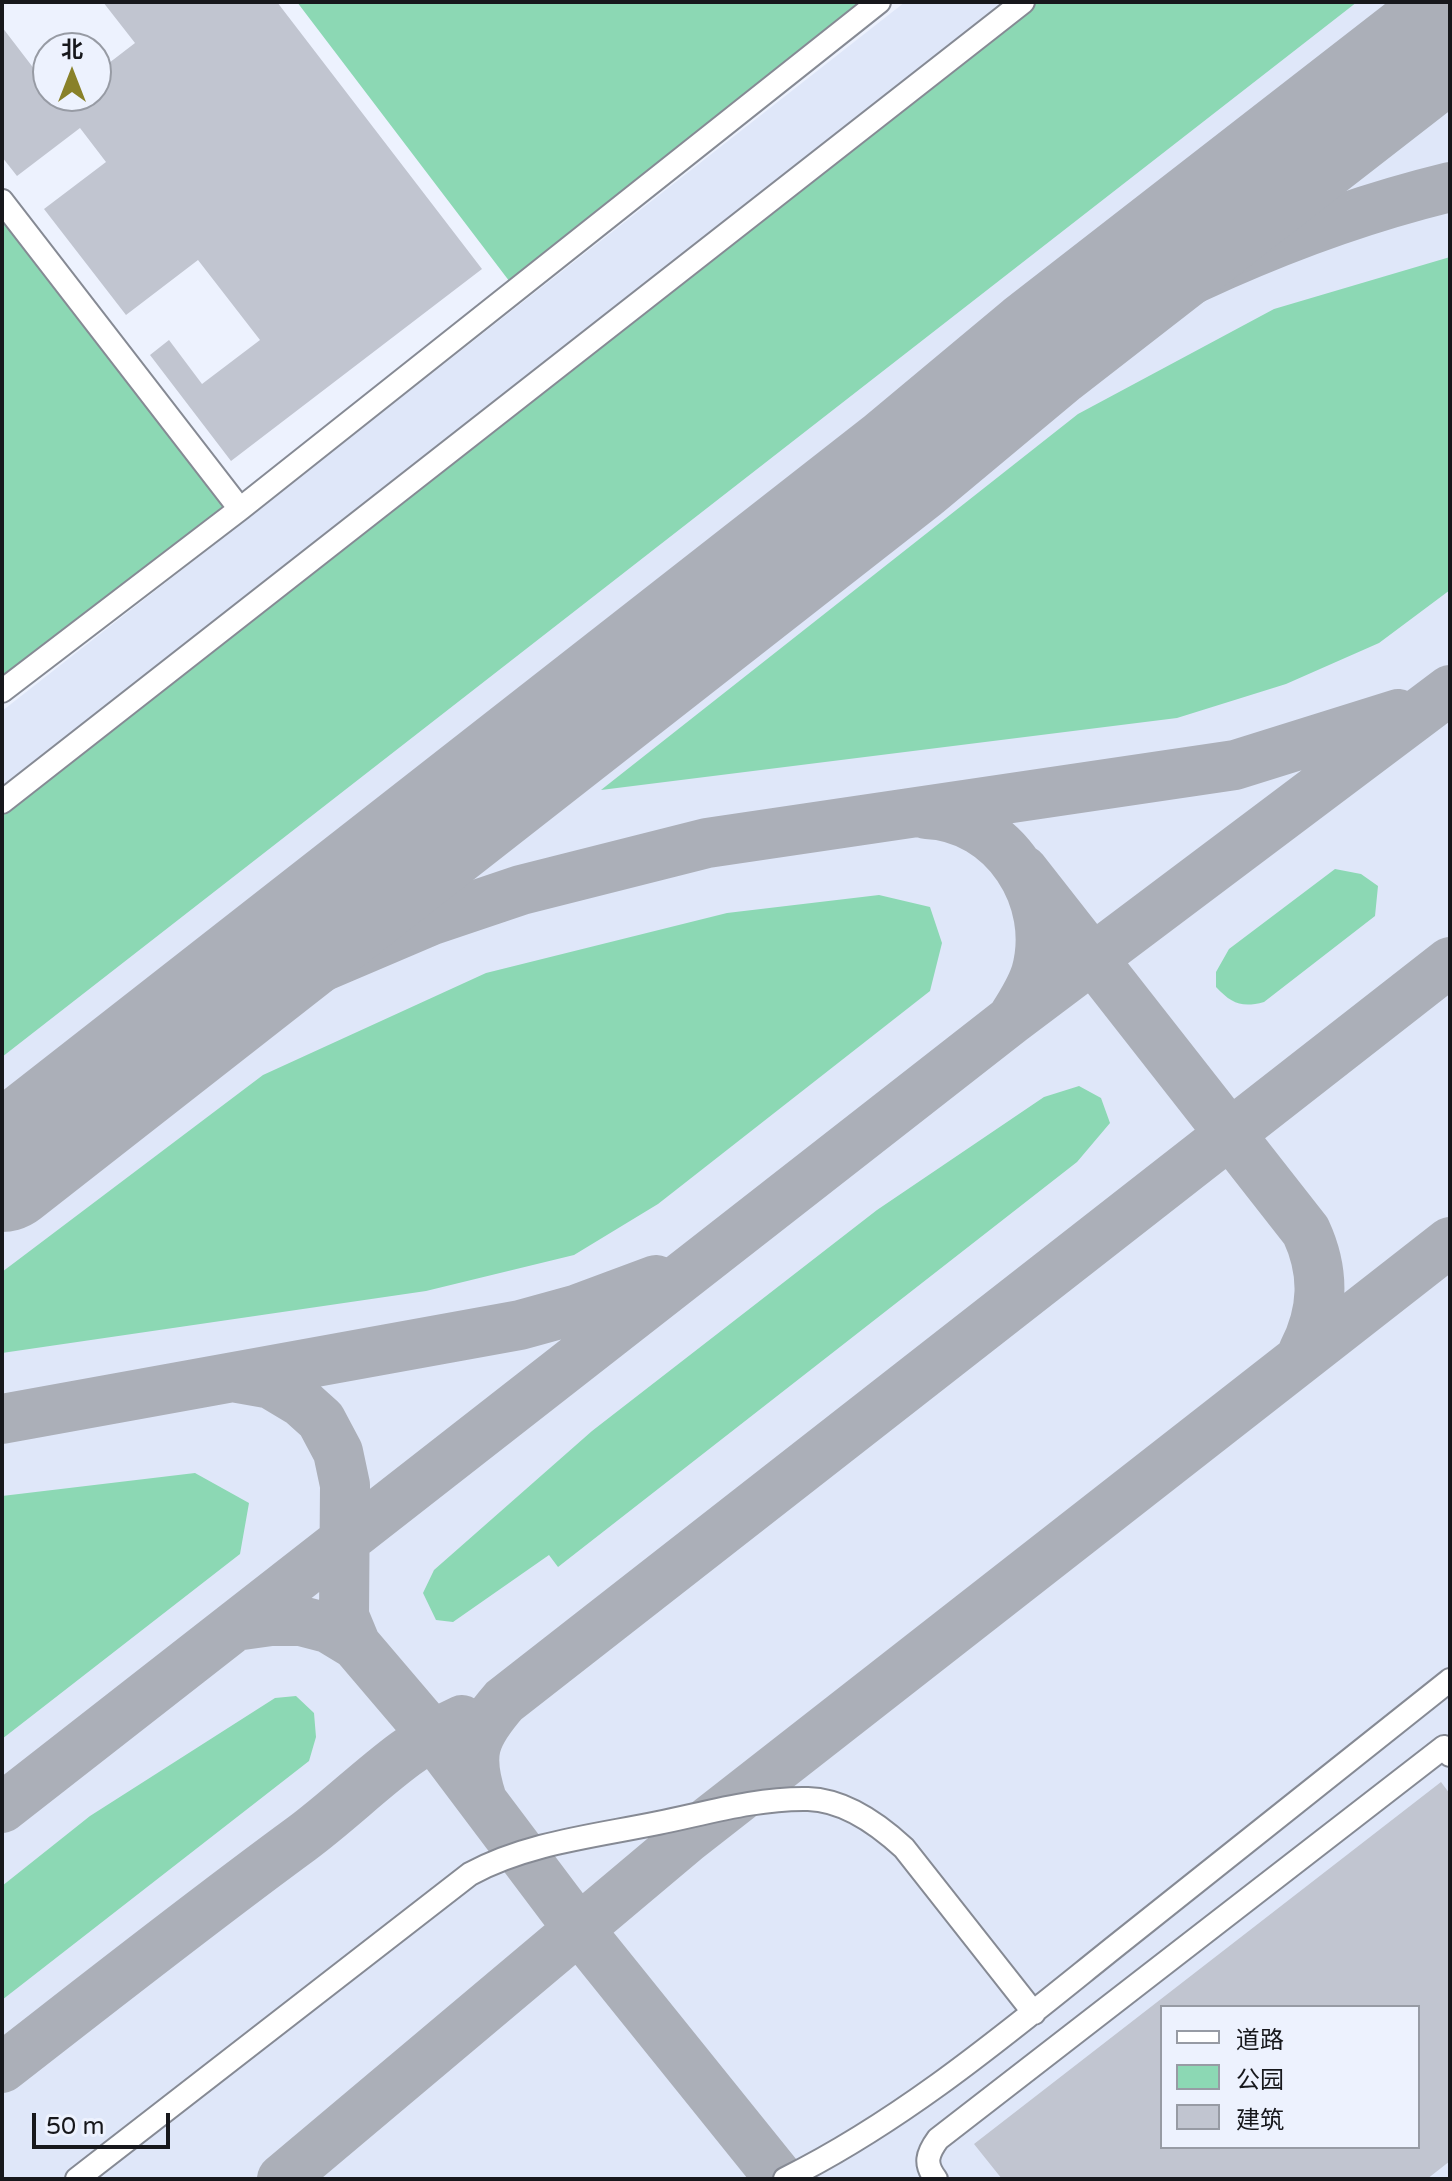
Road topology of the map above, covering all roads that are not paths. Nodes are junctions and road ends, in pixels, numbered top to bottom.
1 (879, 2) edge
2 (1023, 2) edge
3 (2, 201) edge
4 (240, 509) junction
5 (2, 691) edge
6 (2, 802) edge
7 (1450, 1680) edge
8 (1450, 1755) edge
9 (1034, 2013) junction
10 (77, 2179) edge
11 (785, 2179) edge
12 (936, 2179) edge

1 - 4 street
2 - 6 street
3 - 4 street
4 - 5 street
7 - 9 street
8 - 12 street
9 - 10 street
9 - 11 street

